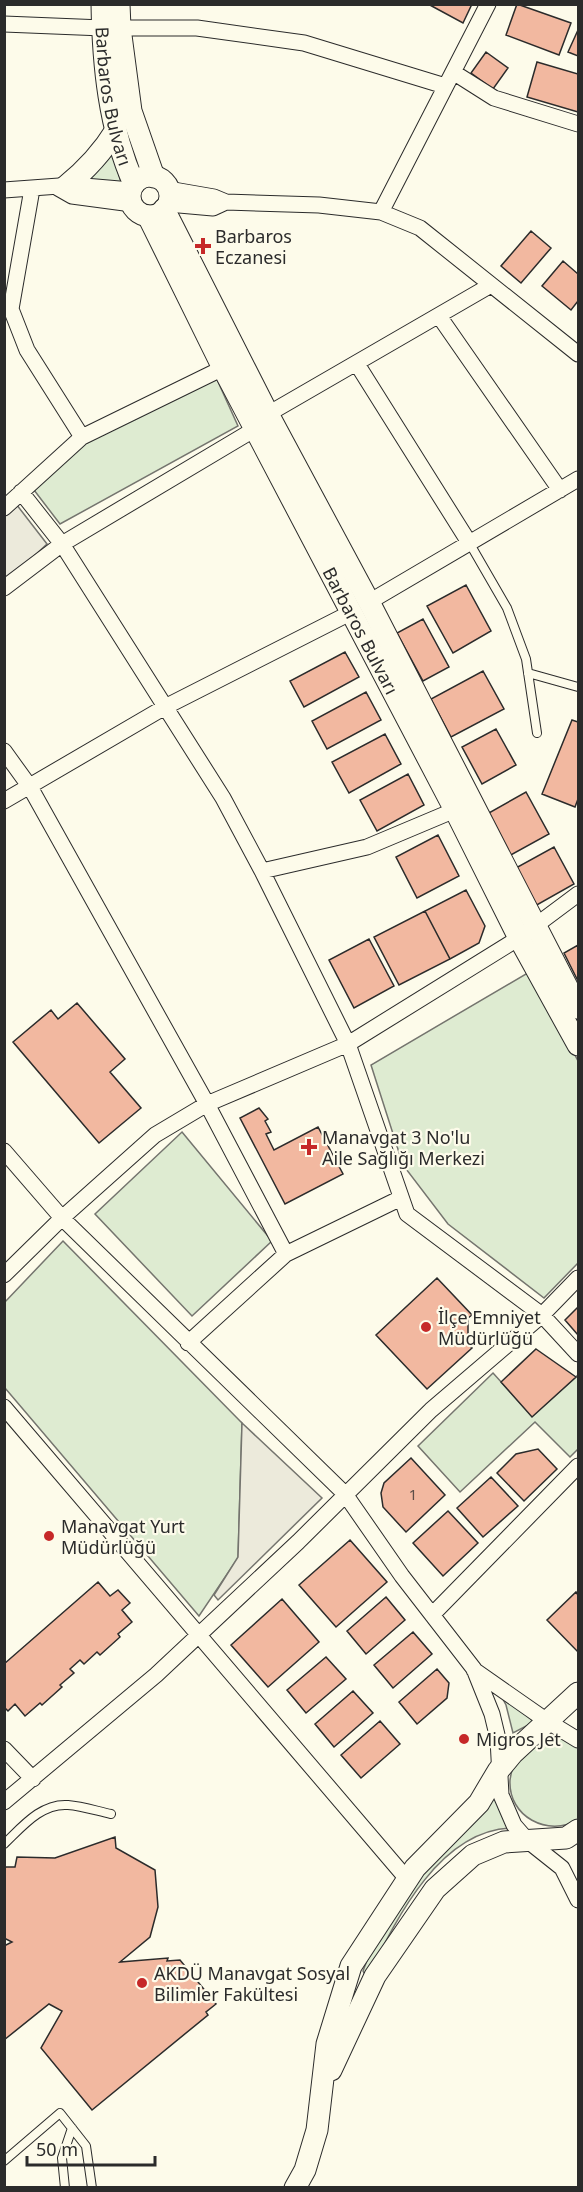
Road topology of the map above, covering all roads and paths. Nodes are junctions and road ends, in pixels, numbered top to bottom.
1 (102, 4) edge
2 (119, 4) edge
3 (488, 4) edge
4 (4, 24) edge
5 (111, 28) junction
6 (453, 72) junction
7 (445, 86) junction
8 (579, 124) edge
9 (116, 130) junction
10 (61, 187) junction
11 (32, 189) junction
12 (4, 190) edge
13 (150, 197) junction
14 (381, 212) junction
15 (491, 285) junction
16 (439, 316) junction
17 (579, 354) edge
18 (357, 364) junction
19 (223, 368) junction
20 (261, 422) junction
21 (82, 437) junction
22 (579, 479) edge
23 (560, 490) junction
24 (21, 492) junction
25 (4, 508) edge
26 (470, 543) junction
27 (62, 544) junction
28 (4, 588) edge
29 (360, 607) junction
30 (528, 673) junction
31 (579, 687) edge
32 (165, 707) junction
33 (537, 733) dead end
34 (4, 751) edge
35 (30, 787) junction
36 (4, 801) edge
37 (455, 810) junction
38 (262, 871) junction
39 (579, 894) edge
40 (528, 932) junction
41 (579, 1008) edge
42 (348, 1044) junction
43 (579, 1045) edge
44 (207, 1104) junction
45 (4, 1151) edge
46 (401, 1198) junction
47 (62, 1218) junction
48 (286, 1254) junction
49 (4, 1275) edge
50 (579, 1278) edge
51 (542, 1315) junction
52 (188, 1343) junction
53 (579, 1354) edge
54 (4, 1407) edge
55 (579, 1466) edge
56 (345, 1494) junction
57 (432, 1615) junction
58 (198, 1635) junction
59 (474, 1669) junction
60 (579, 1693) edge
61 (547, 1721) junction
62 (579, 1740) edge
63 (4, 1749) edge
64 (498, 1770) junction
65 (33, 1779) junction
66 (4, 1802) edge
67 (111, 1815) dead end
68 (579, 1830) edge
69 (528, 1841) junction
70 (4, 1844) edge
71 (407, 1879) junction
72 (579, 1900) edge
73 (322, 2092) junction
74 (72, 2128) junction
75 (4, 2161) edge
76 (65, 2187) edge
77 (92, 2187) edge
78 (295, 2187) edge

1 - 5 street, Barbaros Bulvarı
2 - 5 street, Barbaros Bulvarı
3 - 6 street
4 - 5 street
5 - 7 street
5 - 9 street, Barbaros Bulvarı
5 - 13 street, Barbaros Bulvarı
6 - 7 street
6 - 8 street
7 - 14 street
9 - 10 street
9 - 13 street, Barbaros Bulvarı
10 - 11 street
10 - 13 street
11 - 12 street
11 - 21 street
13 - 14 street
13 - 19 street, Barbaros Bulvarı
13 - 20 street, Barbaros Bulvarı
14 - 15 street
15 - 16 street
15 - 17 street
16 - 18 street
16 - 23 street
18 - 20 street
18 - 26 street
19 - 20 street, Barbaros Bulvarı
19 - 21 street
20 - 27 street
20 - 29 street, Barbaros Bulvarı
21 - 24 street
22 - 23 street
23 - 26 street
24 - 25 street
24 - 27 street
26 - 29 street
26 - 30 lane
27 - 28 street
27 - 32 street
29 - 32 street
29 - 37 street, Barbaros Bulvarı
29 - 40 street, Barbaros Bulvarı
30 - 31 lane
30 - 33 lane
32 - 35 street
32 - 38 street
34 - 35 street
35 - 36 street
35 - 44 street
37 - 38 street
37 - 40 street, Barbaros Bulvarı
38 - 42 street
39 - 40 street
40 - 41 street, Barbaros Bulvarı
40 - 42 street
40 - 43 street, Barbaros Bulvarı
42 - 44 street
42 - 46 street
44 - 47 street
44 - 48 street
45 - 47 street
46 - 48 street
46 - 51 street
47 - 49 street
47 - 52 street
48 - 52 street
50 - 51 street
51 - 53 street
51 - 56 street
52 - 56 street
54 - 58 street
55 - 57 street
56 - 57 street
56 - 58 street
57 - 59 street
58 - 65 street
58 - 71 street
59 - 61 street
59 - 64 street
60 - 61 street
61 - 62 street
61 - 64 street
63 - 65 street
64 - 69 street
64 - 71 street
65 - 66 street
67 - 70 lane
68 - 69 street
69 - 72 street
69 - 73 street
71 - 73 street
73 - 78 street
74 - 75 lane
74 - 76 lane
74 - 77 lane

